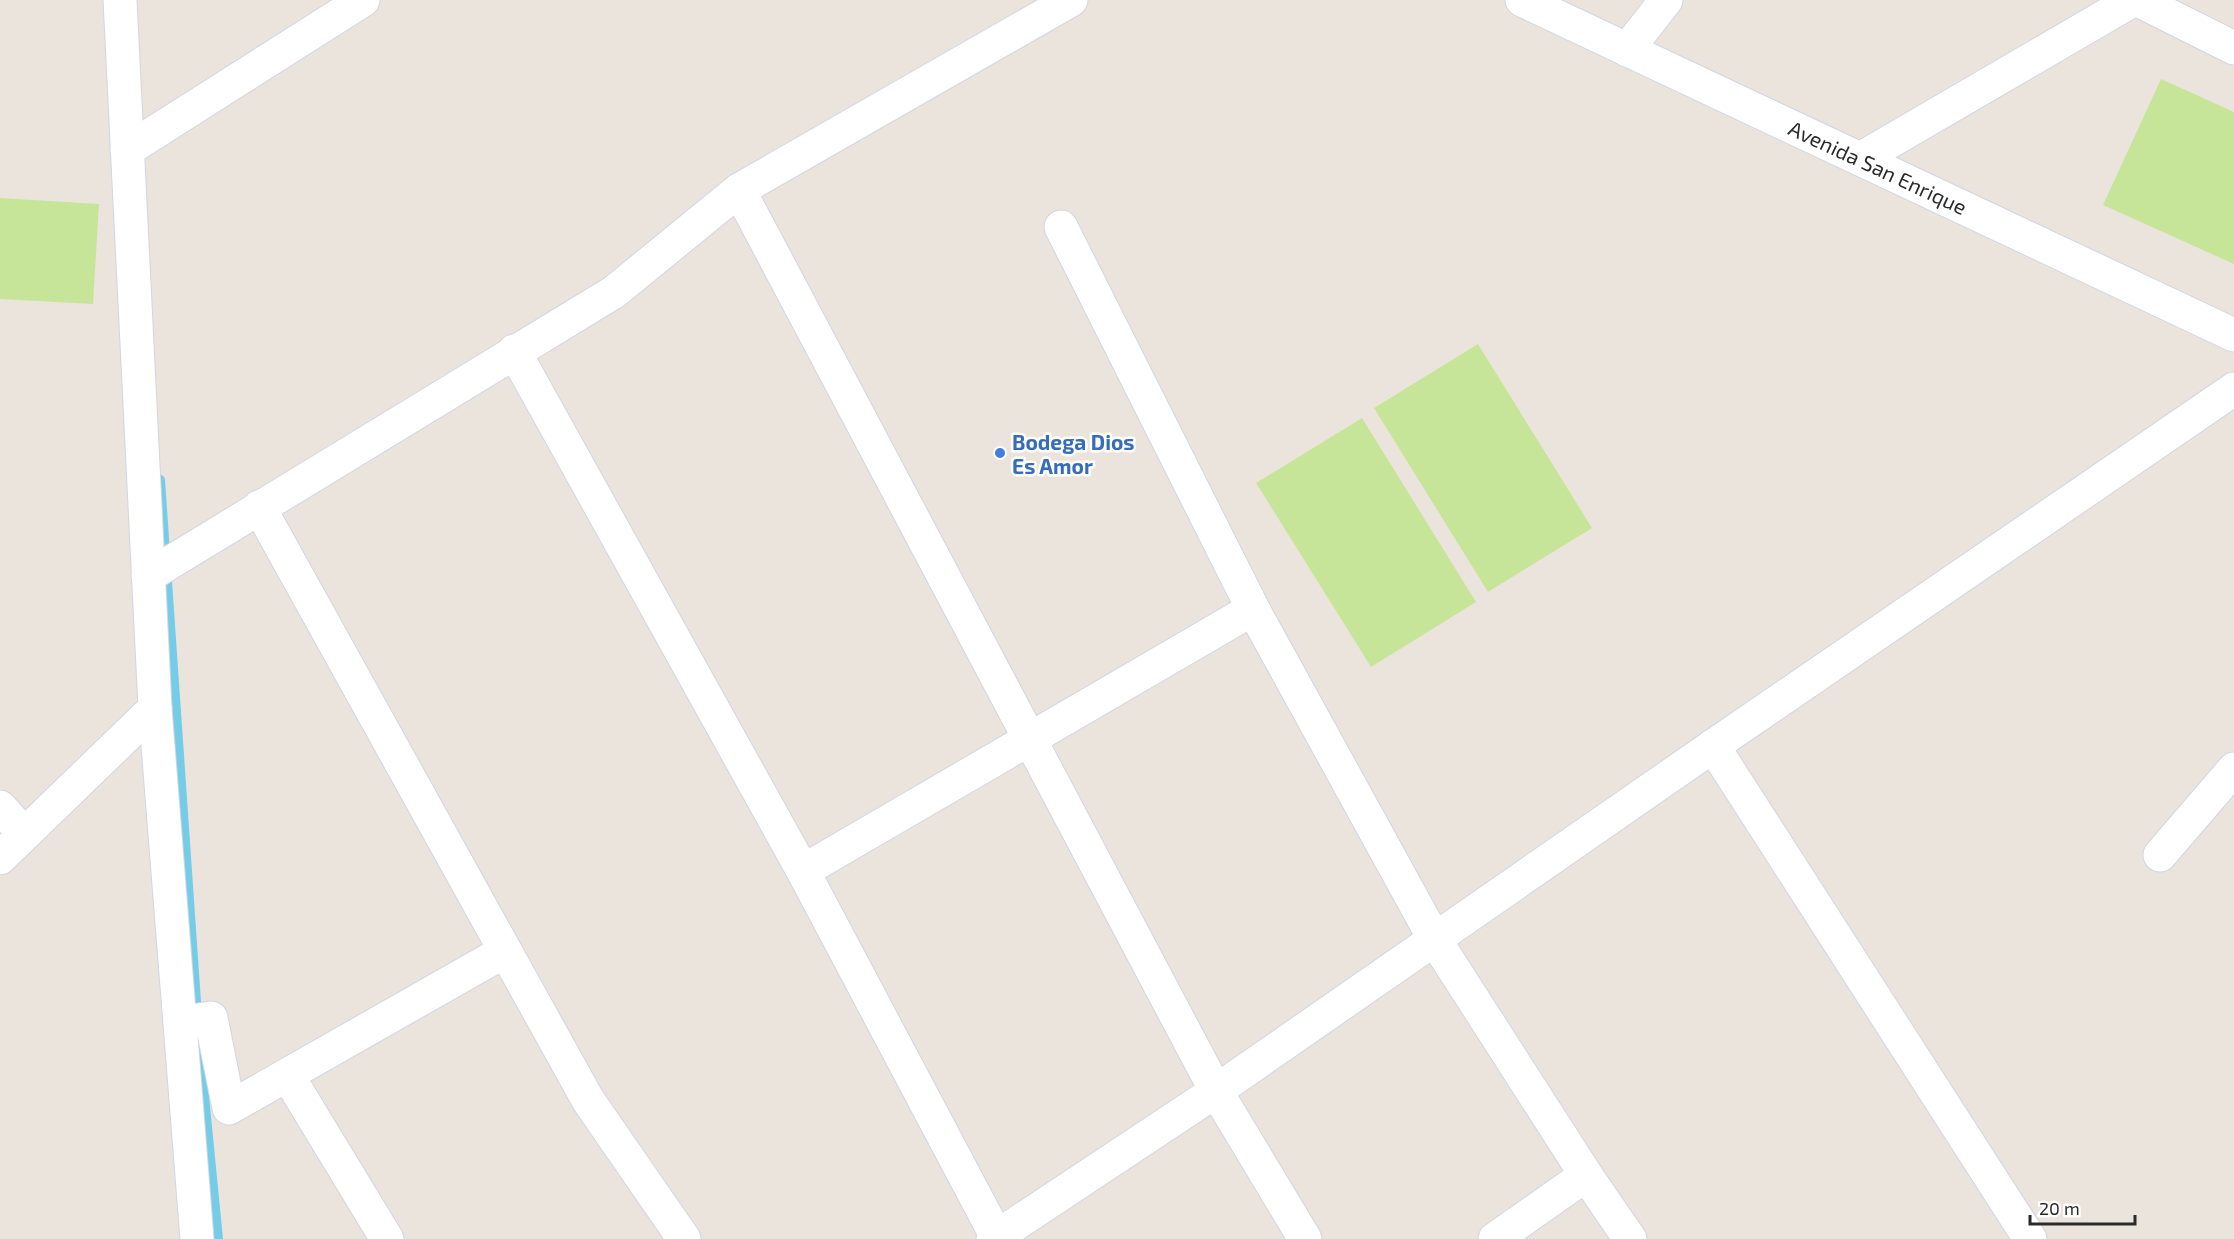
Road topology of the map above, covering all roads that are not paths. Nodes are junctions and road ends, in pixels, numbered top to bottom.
1 (120, 0) edge
2 (363, 0) edge
3 (1071, 0) edge
4 (1522, 0) edge
5 (1666, 0) edge
6 (2133, 0) edge
7 (2138, 0) edge
8 (2234, 48) edge
9 (1627, 50) junction
10 (127, 150) junction
11 (1860, 159) junction
12 (739, 190) junction
13 (1060, 227) dead end
14 (2234, 334) edge
15 (514, 351) junction
16 (2234, 389) edge
17 (260, 507) junction
18 (148, 576) junction
19 (1252, 609) junction
20 (155, 708) junction
21 (1030, 738) junction
22 (1713, 746) junction
23 (2234, 769) edge
24 (0, 807) edge
25 (24, 834) junction
26 (2160, 855) dead end
27 (0, 858) edge
28 (803, 872) junction
29 (1435, 940) junction
30 (505, 951) junction
31 (180, 1023) junction
32 (288, 1076) junction
33 (1216, 1091) junction
34 (1586, 1175) junction
35 (996, 1238) edge
36 (197, 1239) edge
37 (387, 1239) edge
38 (684, 1239) edge
39 (1305, 1239) edge
40 (1496, 1239) edge
41 (1630, 1239) edge
42 (2030, 1239) edge

1 - 10 street
2 - 10 street
3 - 12 street
4 - 9 street, Avenida San Enrique
5 - 9 street
6 - 11 street
7 - 8 street
9 - 11 street, Avenida San Enrique
10 - 18 street
11 - 14 street, Avenida San Enrique
12 - 15 street
12 - 21 street
13 - 19 street
15 - 17 street
15 - 28 street
16 - 22 street
17 - 18 street
17 - 30 street
18 - 20 street
19 - 21 street
19 - 29 street
20 - 25 street
20 - 31 street
21 - 28 street
21 - 33 street
22 - 29 street
22 - 42 street
23 - 26 street
24 - 25 street
25 - 27 street
28 - 35 street
29 - 33 street
29 - 34 street
30 - 32 street
30 - 38 street
31 - 32 street
31 - 36 street
32 - 37 street
33 - 35 street
33 - 39 street
34 - 40 street
34 - 41 street

